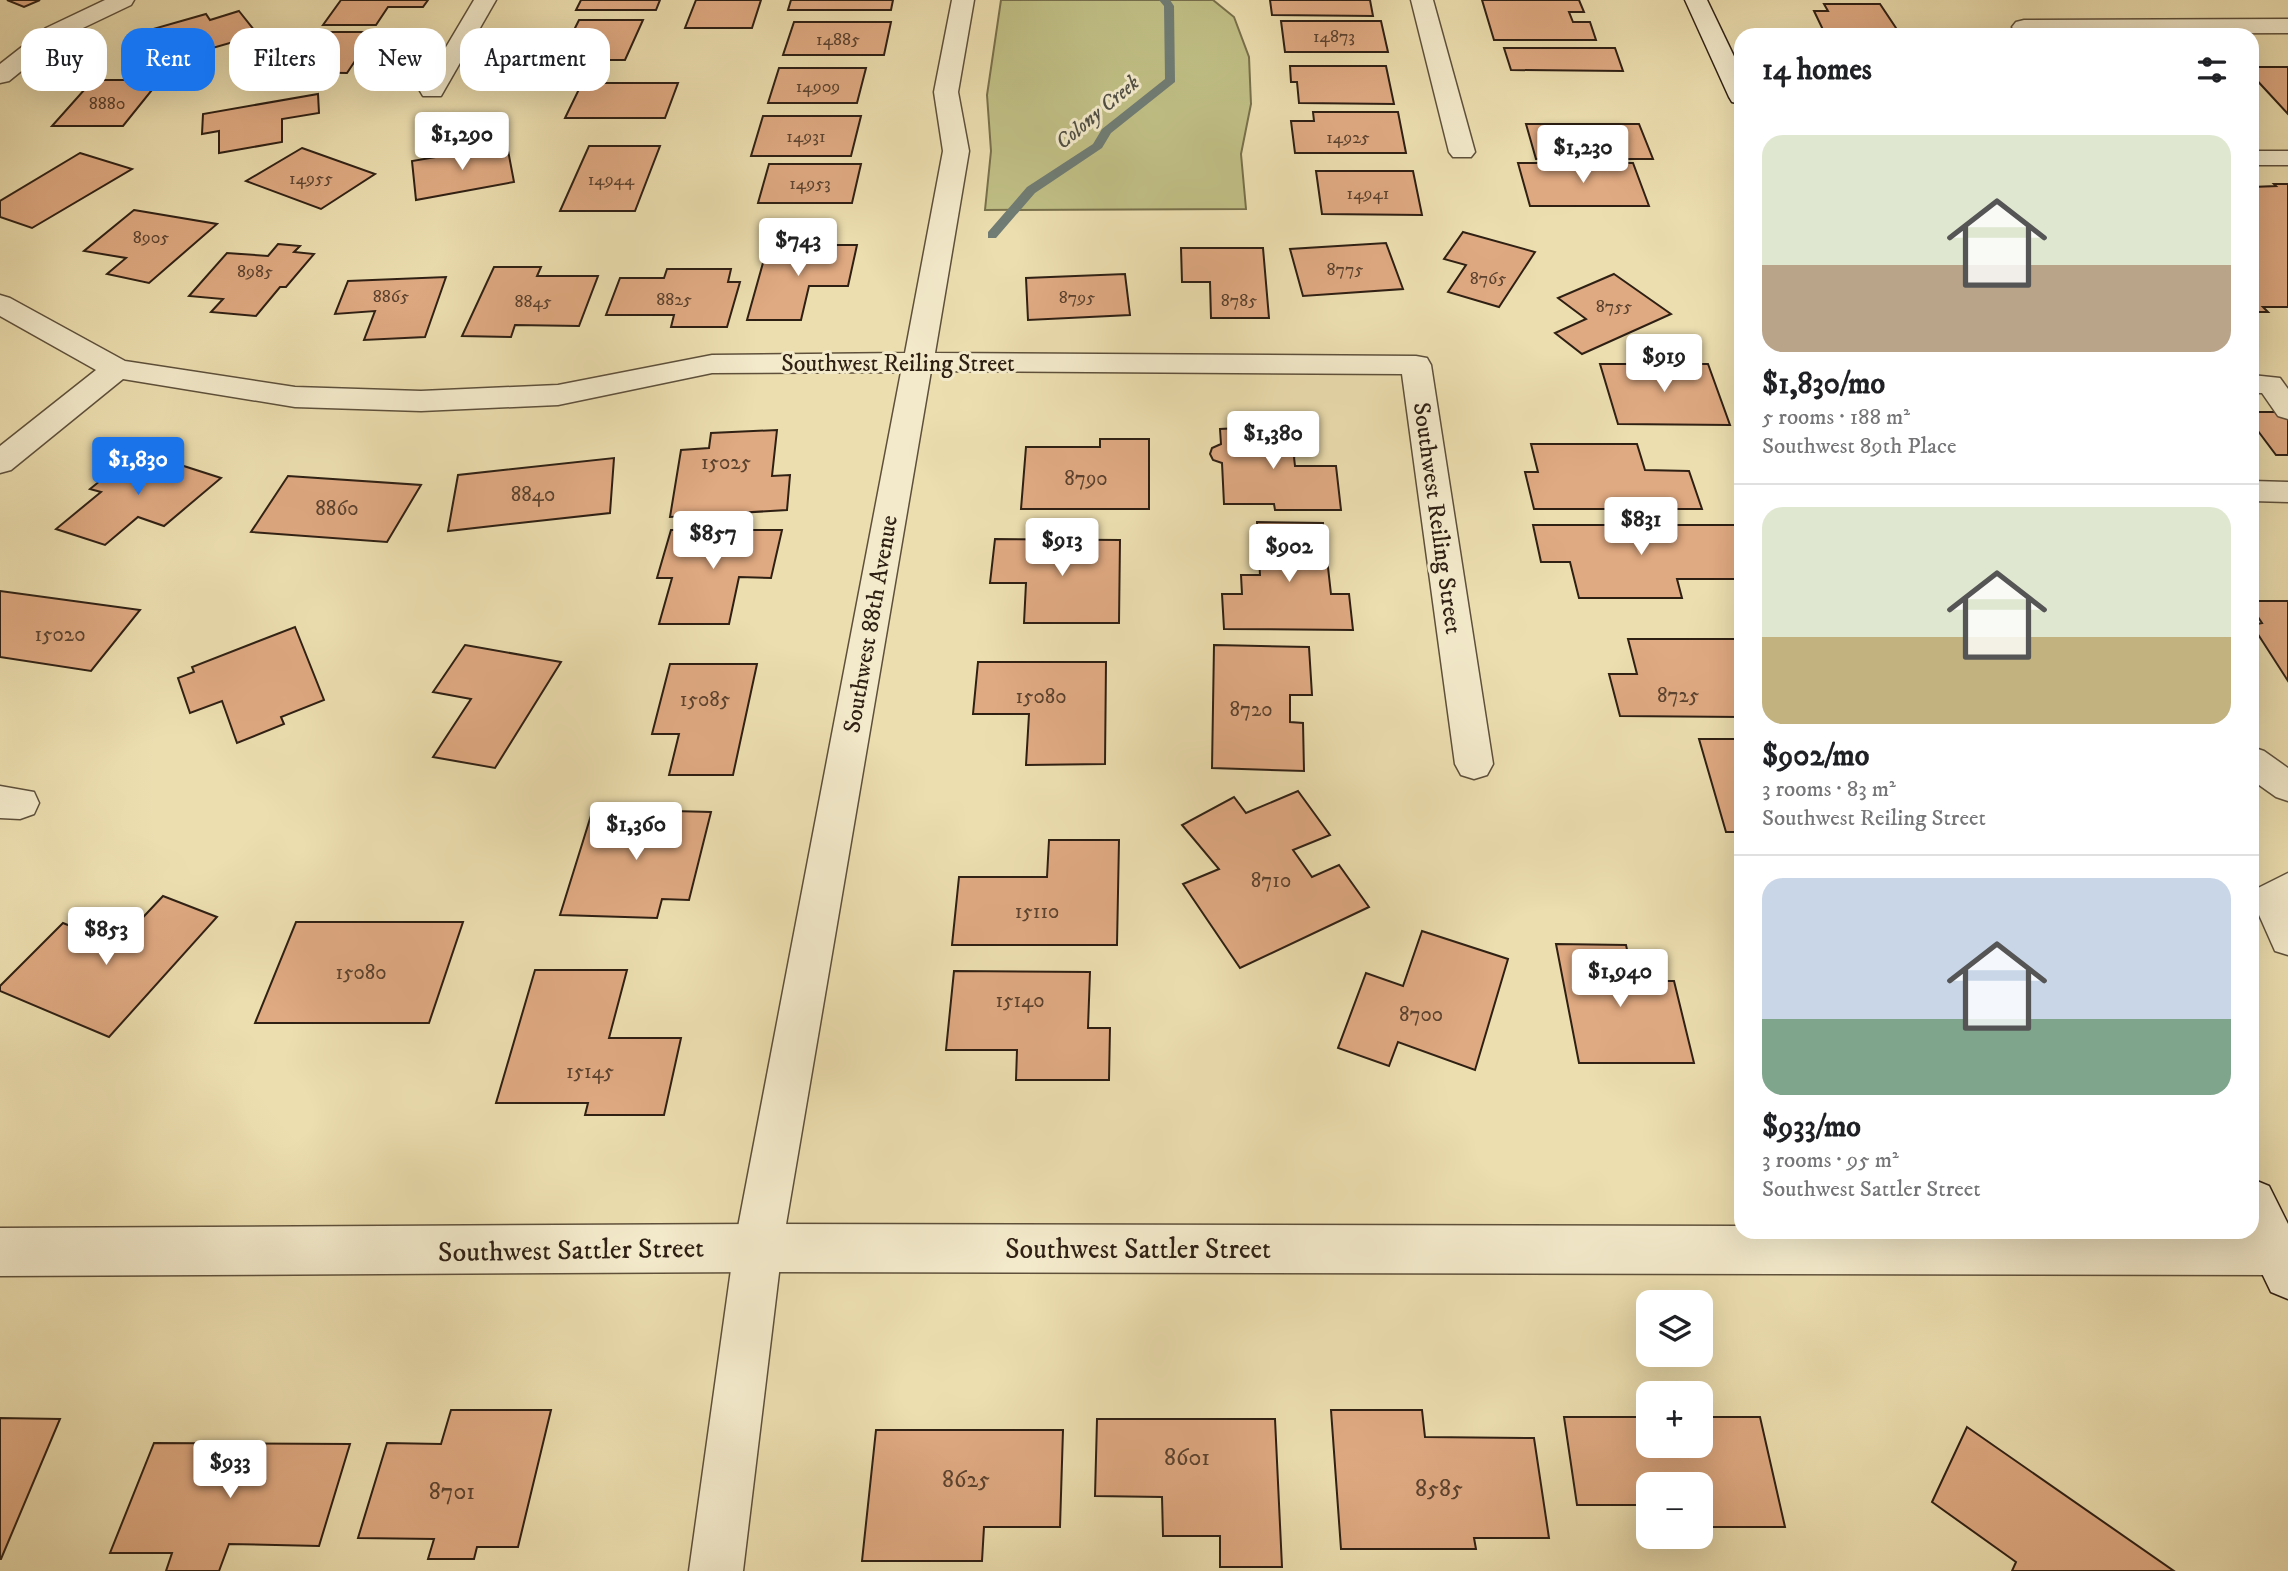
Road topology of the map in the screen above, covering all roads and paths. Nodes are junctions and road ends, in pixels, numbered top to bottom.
1 (123, 0) edge
2 (485, 0) edge
3 (963, 0) edge
4 (1422, 0) edge
5 (1696, 0) edge
6 (2288, 26) edge
7 (2024, 27) dead end
8 (446, 67) edge
9 (0, 76) edge
10 (1734, 82) edge
11 (1462, 152) dead end
12 (2259, 158) edge
13 (2288, 158) edge
14 (0, 304) edge
15 (917, 362) junction
16 (117, 369) junction
17 (2259, 384) edge
18 (2288, 410) edge
19 (0, 462) edge
20 (2259, 491) edge
21 (2288, 492) edge
22 (1474, 764) dead end
23 (2259, 766) edge
24 (2288, 788) edge
25 (2288, 889) edge
26 (2288, 939) edge
27 (2259, 1214) edge
28 (758, 1248) junction
29 (0, 1252) edge
30 (2284, 1259) edge
31 (716, 1571) edge

1 - 9 street
2 - 8 street
3 - 15 street, Southwest 88th Avenue
4 - 11 street
5 - 10 street
6 - 7 street
12 - 13 lane
14 - 16 street, Southwest Reiling Street
15 - 16 street, Southwest Reiling Street
15 - 22 street, Southwest Reiling Street
15 - 28 street, Southwest 88th Avenue
16 - 19 street
17 - 18 lane
20 - 21 lane
23 - 24 lane
25 - 26 lane
27 - 30 street
28 - 29 street, Southwest Sattler Street
28 - 30 street, Southwest Sattler Street
28 - 31 street, Southwest 88th Avenue

